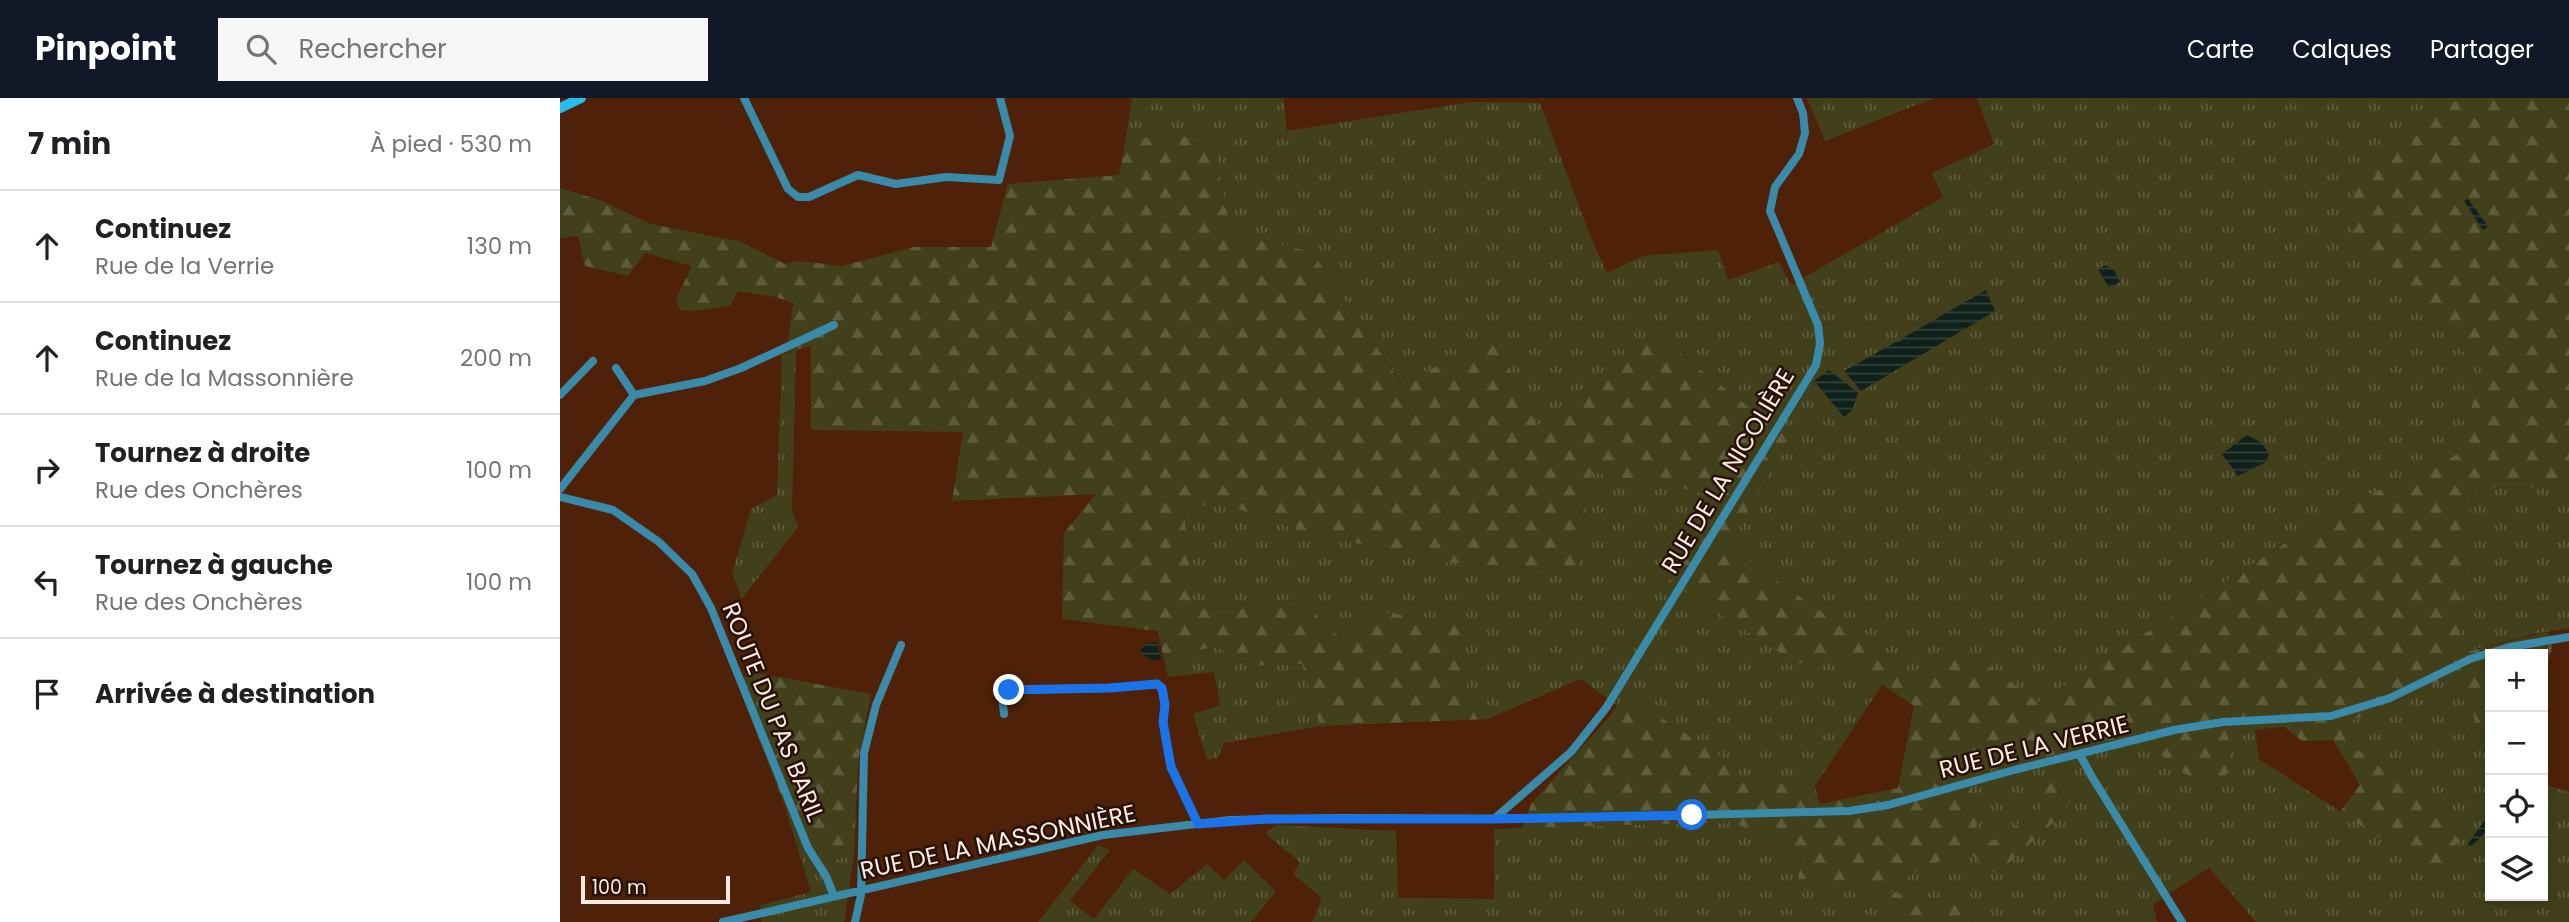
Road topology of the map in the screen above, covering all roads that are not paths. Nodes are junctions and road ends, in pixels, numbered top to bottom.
1 (581, 98) edge
2 (744, 98) edge
3 (1000, 98) edge
4 (1797, 98) edge
5 (560, 108) edge
6 (834, 325) dead end
7 (593, 361) dead end
8 (616, 368) dead end
9 (560, 395) edge
10 (634, 395) junction
11 (560, 489) edge
12 (560, 497) edge
13 (2569, 637) edge
14 (901, 645) dead end
15 (1004, 714) dead end
16 (2080, 755) junction
17 (1494, 819) junction
18 (1198, 824) junction
19 (860, 891) junction
20 (834, 896) junction
21 (723, 922) edge
22 (855, 922) edge
23 (2182, 922) edge

1 - 5 street
2 - 3 street
4 - 17 street, RUE DE LA NICOLIÈRE
6 - 10 street
7 - 9 street
8 - 10 street
10 - 11 street
12 - 20 street, ROUTE DU PAS BARIL
13 - 16 street, RUE DE LA VERRIE
14 - 19 street
15 - 18 street
16 - 17 street, RUE DE LA VERRIE
16 - 23 street
17 - 18 street, RUE DE LA MASSONNIÈRE
18 - 19 street, RUE DE LA MASSONNIÈRE
19 - 20 street, RUE DE LA MASSONNIÈRE
19 - 22 street
20 - 21 street, RUE DE LA MASSONNIÈRE

